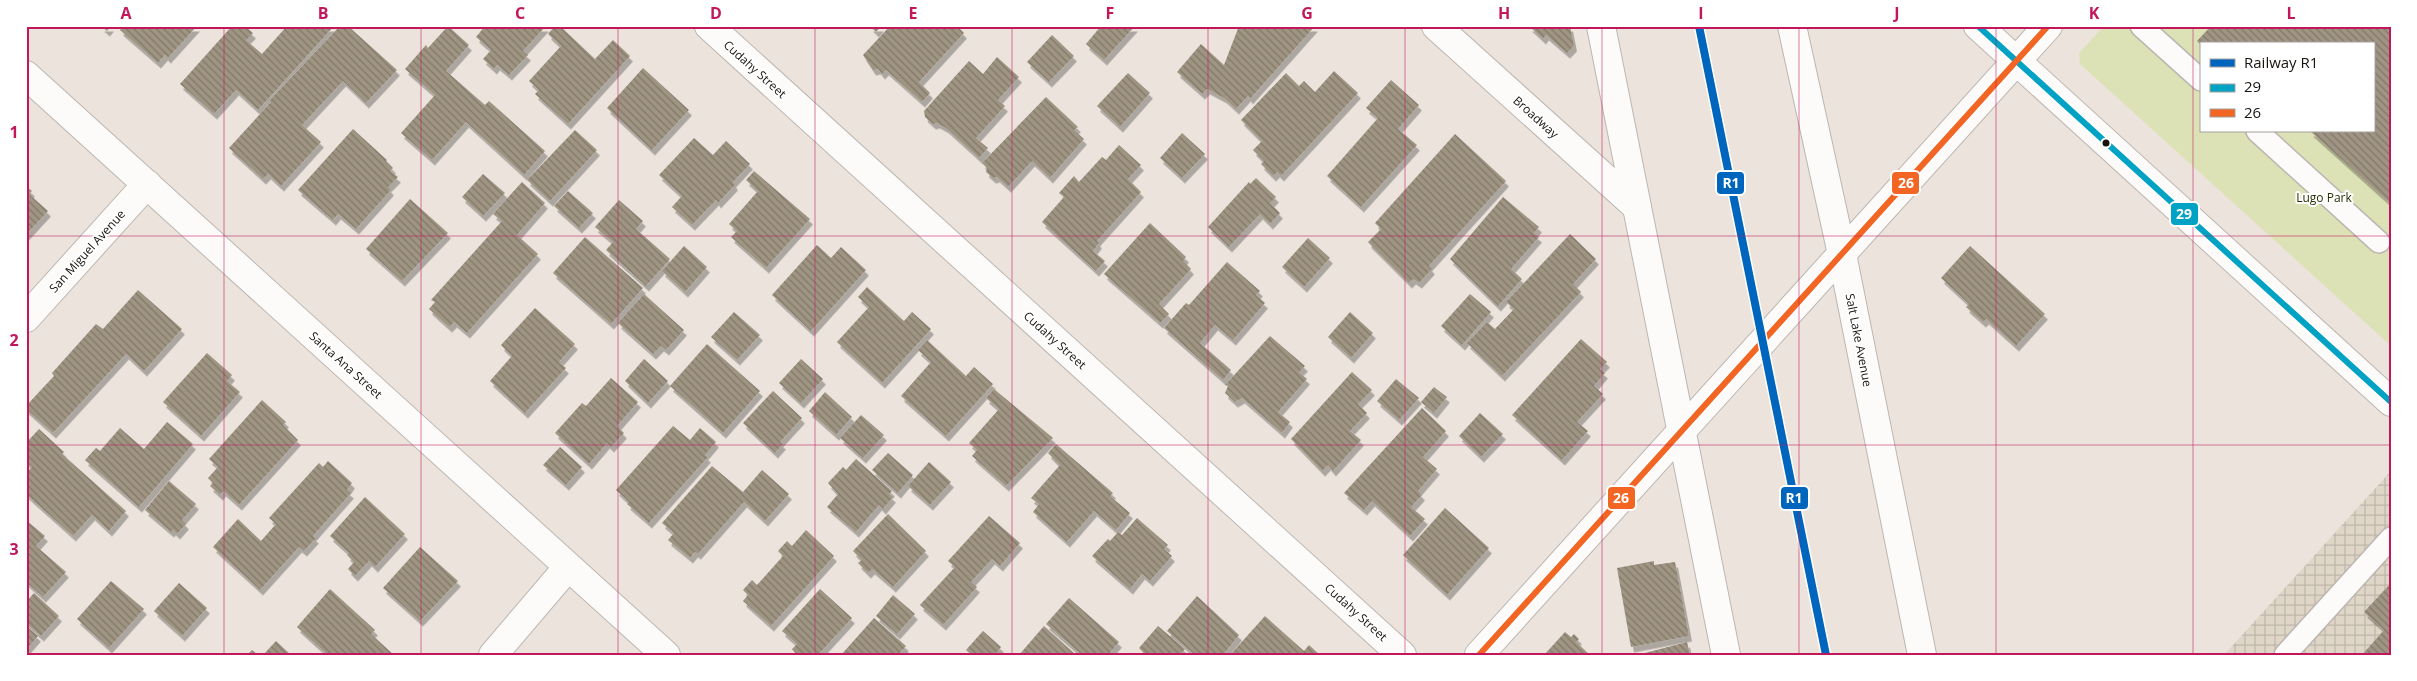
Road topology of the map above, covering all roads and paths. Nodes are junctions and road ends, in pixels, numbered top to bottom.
1 (709, 26) edge
2 (1436, 26) edge
3 (1601, 26) edge
4 (1792, 26) edge
5 (1978, 26) edge
6 (2048, 26) edge
7 (2141, 26) edge
8 (2163, 33) edge
9 (2016, 62) junction
10 (26, 75) edge
11 (2200, 79) edge
12 (2258, 132) edge
13 (147, 184) junction
14 (1636, 208) junction
15 (2379, 242) dead end
16 (1842, 254) junction
17 (26, 318) edge
18 (2391, 402) edge
19 (1682, 430) junction
20 (2391, 538) edge
21 (568, 567) junction
22 (493, 655) edge
23 (666, 655) edge
24 (1402, 655) edge
25 (1479, 655) edge
26 (1726, 655) edge
27 (1922, 655) edge
28 (2285, 655) edge

1 - 24 street, Cudahy Street
2 - 14 street, Broadway
3 - 14 street
4 - 16 street, Salt Lake Avenue
5 - 9 street
6 - 9 street
7 - 8 lane
8 - 11 lane
9 - 16 street
9 - 18 street
10 - 13 street, Santa Ana Street
12 - 15 lane
13 - 17 street, San Miguel Avenue
13 - 21 street, Santa Ana Street
14 - 19 street
16 - 19 street
16 - 27 street, Salt Lake Avenue
19 - 25 street
19 - 26 street
20 - 28 lane
21 - 22 street
21 - 23 street, Santa Ana Street

